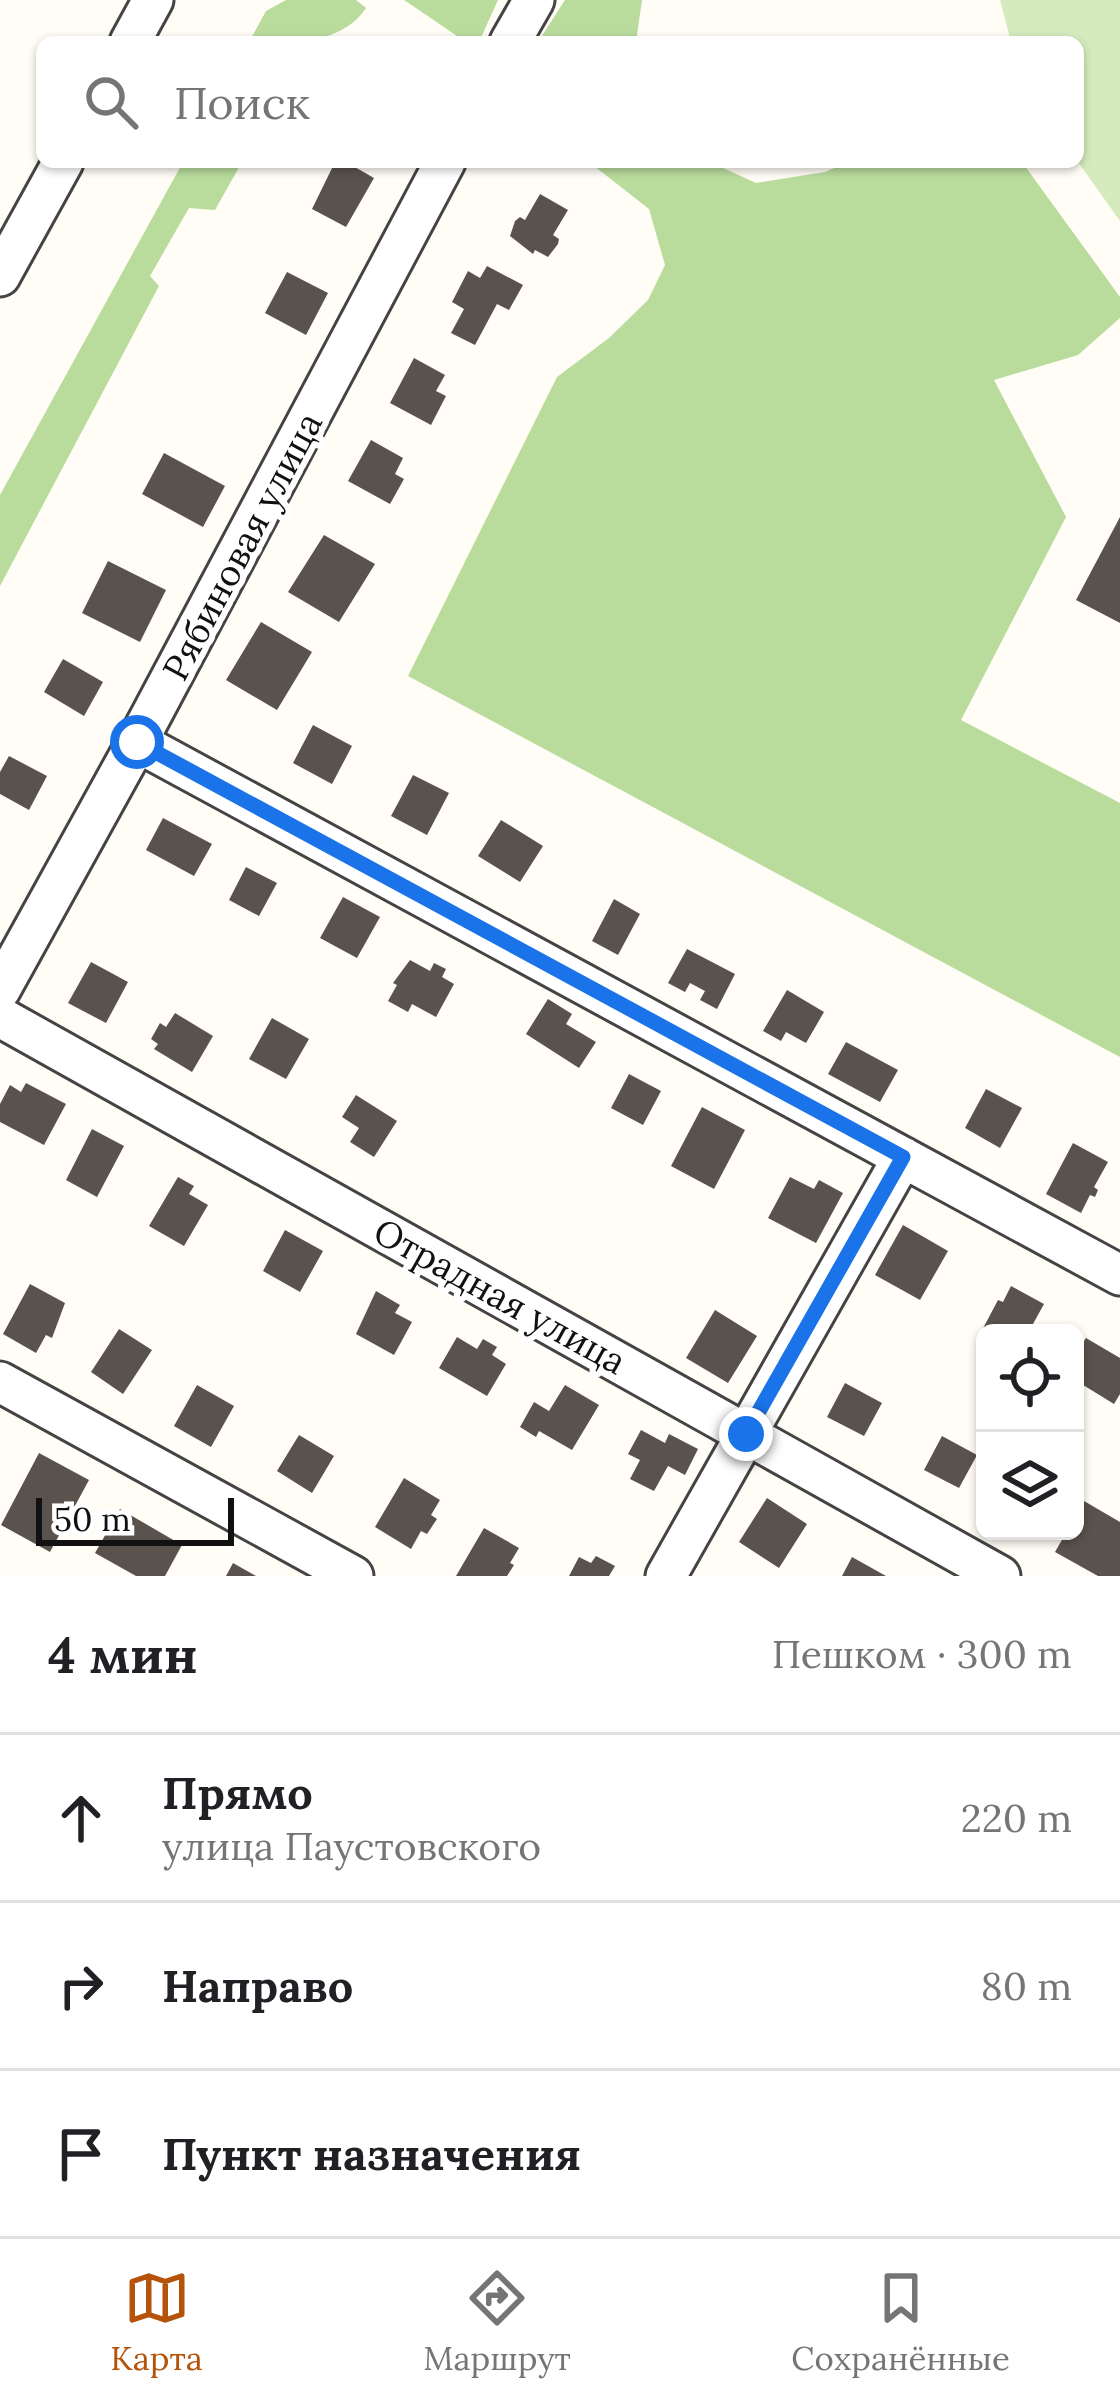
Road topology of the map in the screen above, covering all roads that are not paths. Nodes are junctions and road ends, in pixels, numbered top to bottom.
1 (153, 0) edge
2 (534, 0) edge
3 (133, 36) edge
4 (513, 36) edge
5 (60, 168) edge
6 (442, 168) edge
7 (0, 276) edge
8 (137, 742) junction
9 (0, 990) edge
10 (0, 1017) edge
11 (903, 1157) junction
12 (1120, 1275) edge
13 (0, 1382) edge
14 (746, 1434) junction
15 (353, 1576) edge
16 (666, 1576) edge
17 (1000, 1576) edge

1 - 3 street
2 - 4 street
5 - 7 street
6 - 8 street, Рябиновая улица
8 - 9 street, Рябиновая улица
8 - 11 street
10 - 14 street, Отрадная улица
11 - 12 street
11 - 14 street
13 - 15 street
14 - 16 street
14 - 17 street, Отрадная улица

